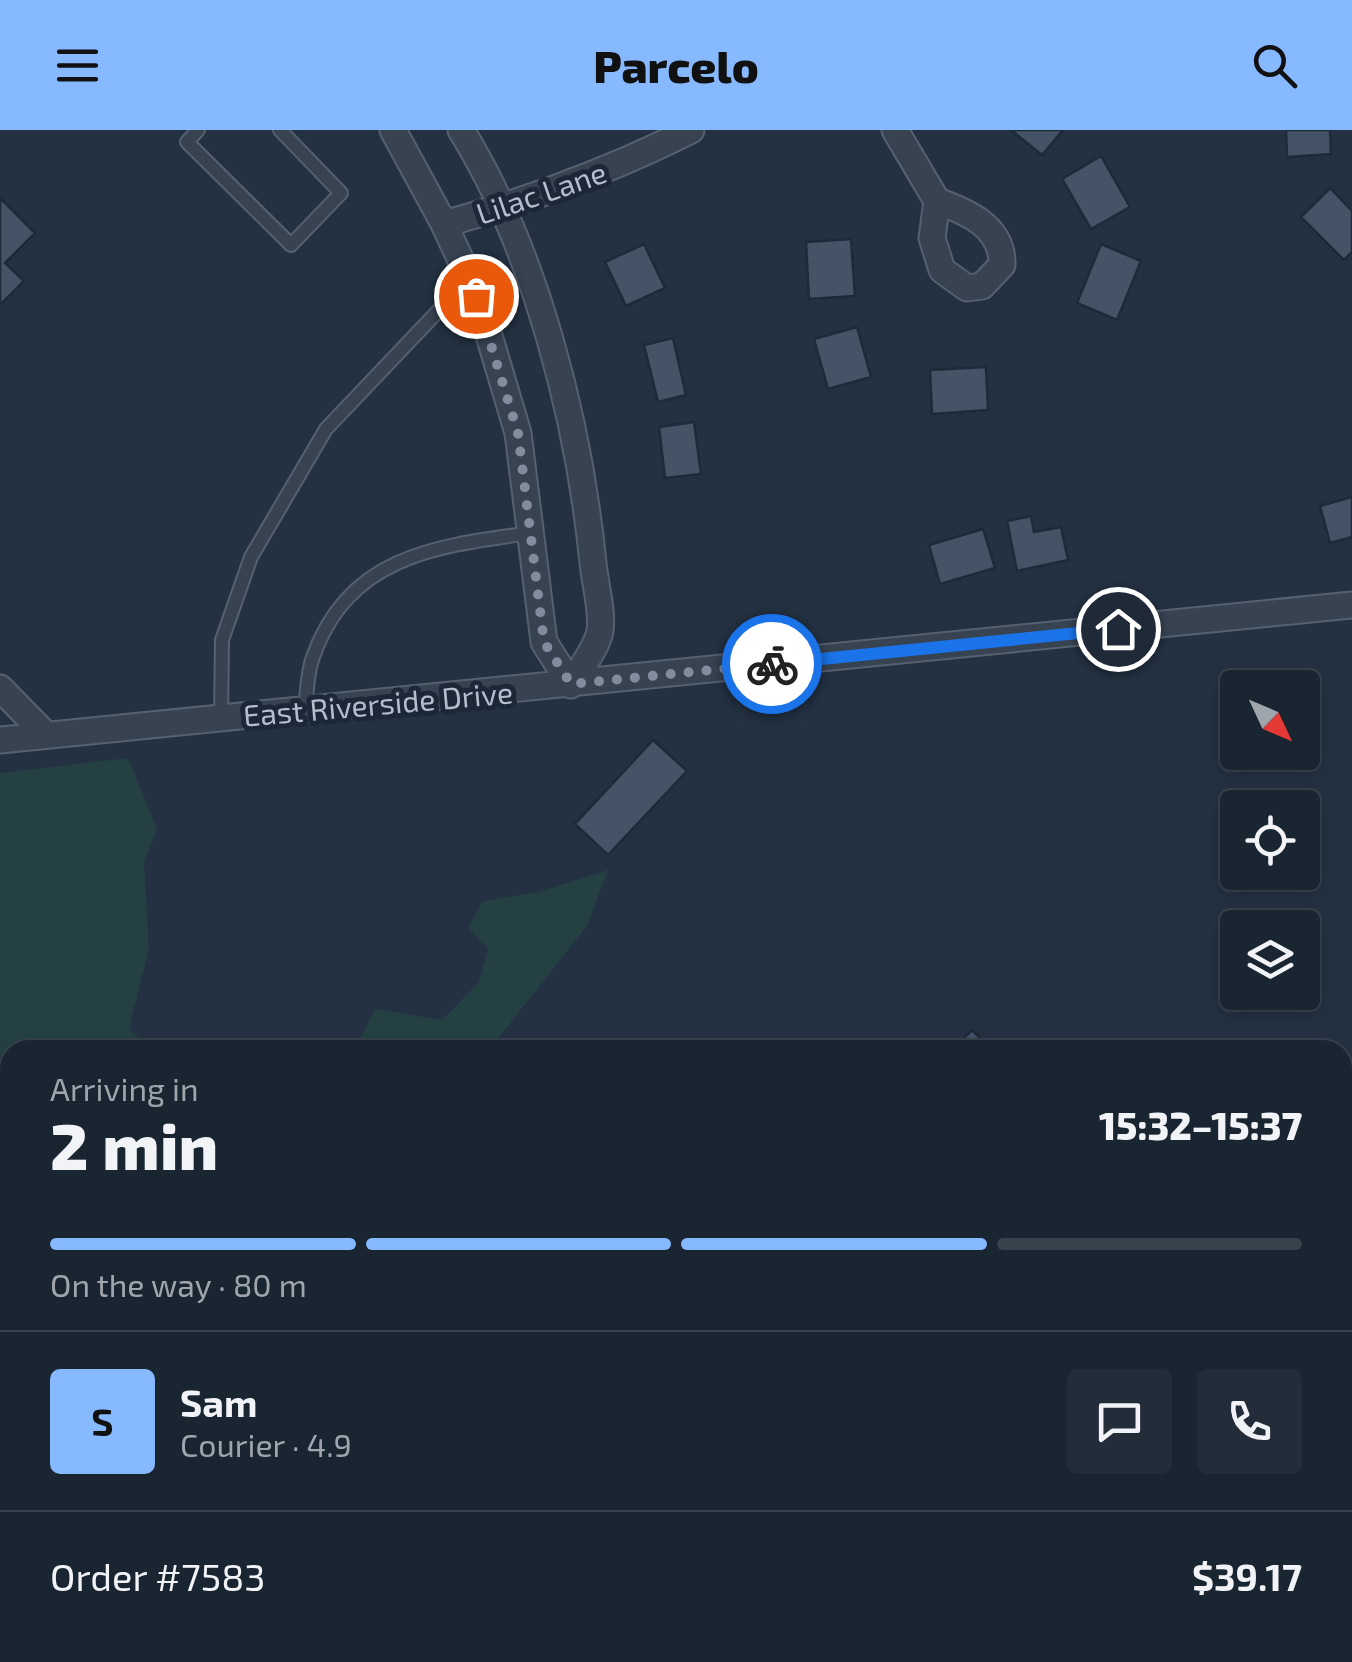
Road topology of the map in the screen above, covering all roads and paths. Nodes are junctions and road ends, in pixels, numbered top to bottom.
1 (198, 130) edge
2 (280, 130) edge
3 (393, 130) edge
4 (461, 130) edge
5 (691, 130) edge
6 (895, 130) edge
7 (936, 201) dead end
8 (504, 208) junction
9 (444, 224) junction
10 (476, 296) junction
11 (532, 533) junction
12 (1352, 605) edge
13 (571, 684) junction
14 (0, 688) edge
15 (305, 710) junction
16 (220, 718) junction
17 (46, 735) junction
18 (0, 740) edge

1 - 2 lane
3 - 9 street
4 - 8 street
5 - 8 street, Lilac Lane
6 - 7 street
8 - 9 street, Lilac Lane
8 - 13 street
9 - 10 street
10 - 11 street
10 - 16 lane
11 - 13 street
11 - 15 lane
12 - 13 street, East Riverside Drive
13 - 15 street, East Riverside Drive
14 - 17 street
15 - 16 street, East Riverside Drive
16 - 17 street, East Riverside Drive
17 - 18 street, East Riverside Drive

